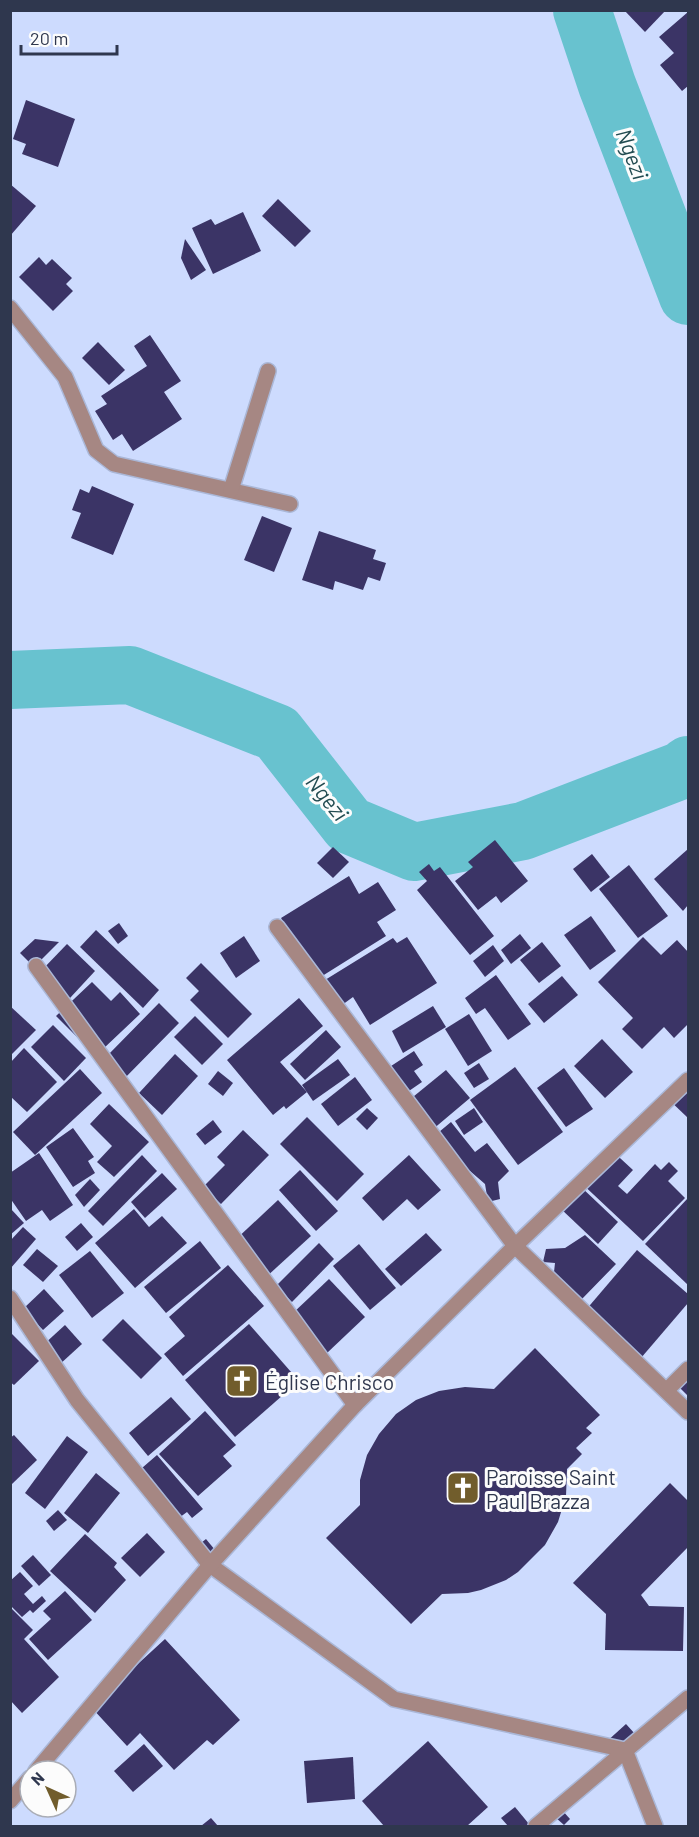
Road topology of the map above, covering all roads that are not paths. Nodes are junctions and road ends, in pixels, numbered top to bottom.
1 (10, 308) edge
2 (268, 371) dead end
3 (231, 490) junction
4 (290, 504) dead end
5 (277, 927) dead end
6 (36, 966) dead end
7 (687, 1084) edge
8 (515, 1246) junction
9 (10, 1298) edge
10 (688, 1370) edge
11 (667, 1390) junction
12 (355, 1405) junction
13 (688, 1412) edge
14 (210, 1564) junction
15 (688, 1698) edge
16 (625, 1750) junction
17 (46, 1759) edge
18 (536, 1827) edge
19 (655, 1827) edge

1 - 3 street
2 - 3 street
3 - 4 street
5 - 8 street
6 - 12 street
7 - 8 street
8 - 11 street
8 - 12 street
9 - 14 street
10 - 11 street
11 - 13 street
12 - 14 street
14 - 16 street
14 - 17 street
15 - 16 street
16 - 18 street
16 - 19 street

